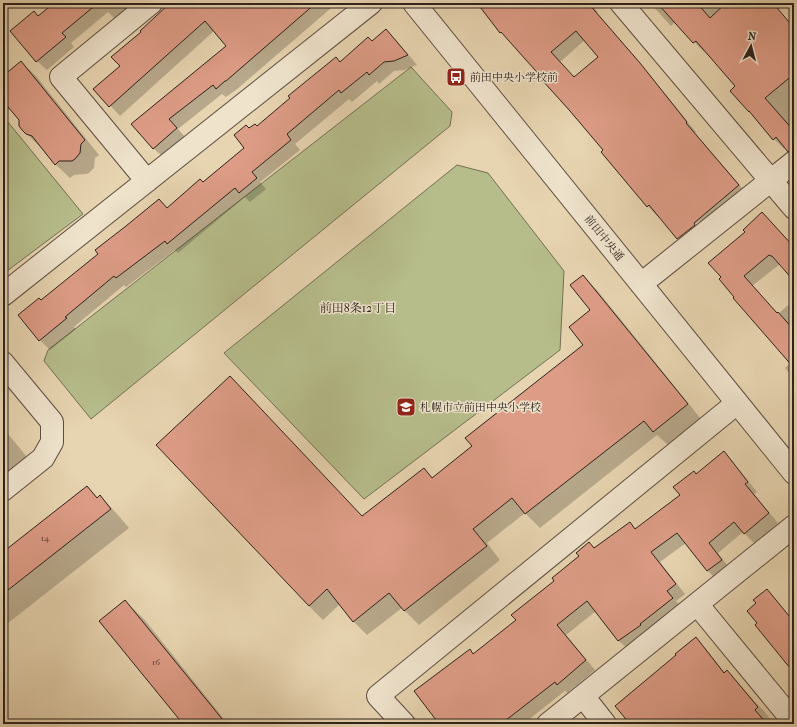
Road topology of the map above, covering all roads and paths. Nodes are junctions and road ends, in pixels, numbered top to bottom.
1 (151, 3) edge
2 (371, 3) edge
3 (414, 3) edge
4 (621, 3) edge
5 (794, 162) edge
6 (147, 181) junction
7 (771, 181) junction
8 (794, 208) edge
9 (641, 284) junction
10 (3, 295) edge
11 (3, 363) edge
12 (737, 403) junction
13 (794, 473) edge
14 (3, 490) edge
15 (794, 526) edge
16 (697, 604) junction
17 (583, 696) junction
18 (794, 722) edge
19 (404, 724) edge
20 (548, 724) edge
21 (605, 724) edge

1 - 6 street
2 - 6 street
3 - 9 street, 前田中央通
4 - 7 street
5 - 7 street
6 - 10 street
7 - 8 street
7 - 9 street
9 - 12 street, 前田中央通
11 - 14 street
12 - 13 street, 前田中央通
12 - 19 street
15 - 16 street
16 - 17 street
16 - 18 street
17 - 20 street
17 - 21 street

